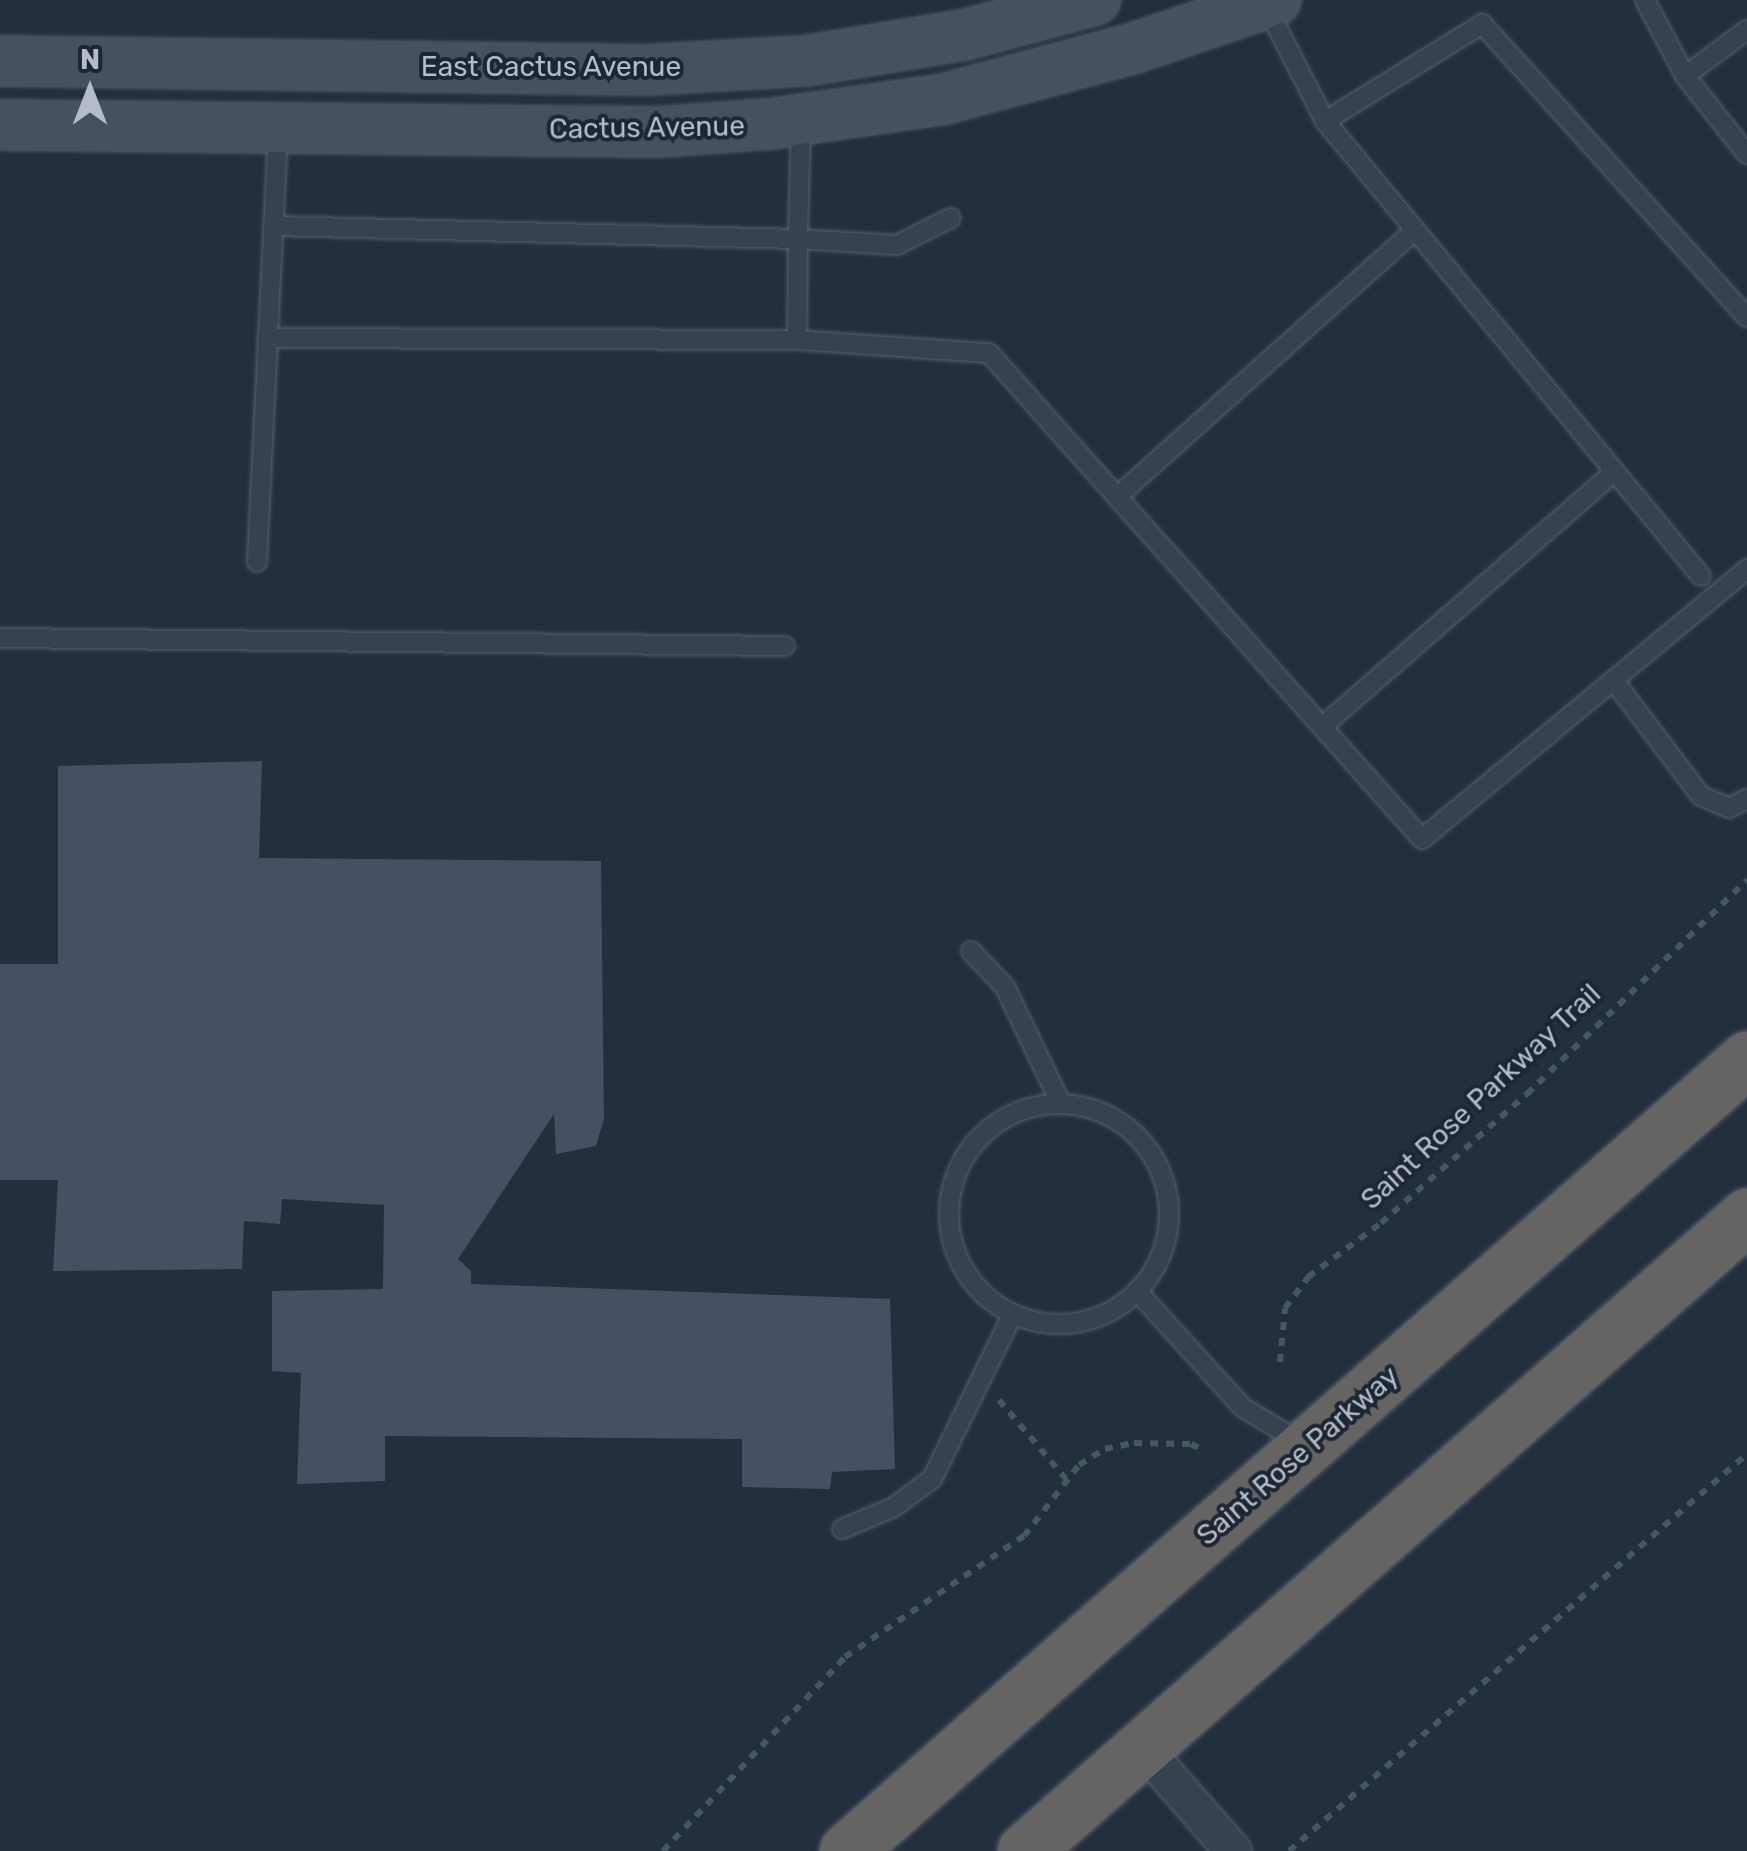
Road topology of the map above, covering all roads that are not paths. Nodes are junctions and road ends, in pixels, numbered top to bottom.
1 (1095, 0) edge
2 (1192, 0) edge
3 (1645, 0) edge
4 (1271, 2) edge
5 (1747, 30) edge
6 (964, 35) junction
7 (1098, 58) junction
8 (0, 61) edge
9 (1684, 76) junction
10 (1325, 121) junction
11 (785, 122) junction
12 (0, 125) edge
13 (278, 128) junction
14 (1747, 154) edge
15 (951, 218) dead end
16 (273, 226) junction
17 (1415, 230) junction
18 (798, 240) junction
19 (1747, 317) edge
20 (267, 338) junction
21 (796, 340) junction
22 (1614, 472) junction
23 (1120, 494) junction
24 (256, 562) dead end
25 (1747, 570) edge
26 (1700, 576) dead end
27 (0, 638) edge
28 (785, 646) dead end
29 (1614, 681) junction
30 (1322, 726) junction
31 (1747, 799) edge
32 (971, 951) dead end
33 (1747, 1059) edge
34 (1061, 1104) junction
35 (1747, 1216) edge
36 (1137, 1291) junction
37 (1013, 1314) junction
38 (1308, 1448) junction
39 (842, 1529) dead end
40 (1142, 1746) junction
41 (847, 1851) edge
42 (1026, 1851) edge
43 (1233, 1851) edge

1 - 6 main road, East Cactus Avenue
2 - 7 main road
3 - 9 lane
4 - 7 main road, Cactus Avenue
4 - 10 lane
5 - 9 lane
6 - 8 main road, East Cactus Avenue
6 - 11 main road
7 - 11 main road, Cactus Avenue
9 - 14 lane
10 - 17 lane
10 - 19 lane
11 - 13 main road, Cactus Avenue
11 - 18 lane
12 - 13 main road, Cactus Avenue
13 - 16 lane
15 - 18 lane
16 - 18 lane
16 - 20 lane
17 - 22 lane
17 - 23 lane
18 - 21 lane
20 - 21 lane
20 - 24 lane
21 - 23 lane
22 - 26 lane
22 - 30 lane
23 - 30 lane
25 - 29 lane
27 - 28 lane
29 - 30 lane
29 - 31 lane
32 - 34 lane
33 - 38 highway, Saint Rose Parkway
34 - 36 lane
34 - 37 lane
35 - 40 highway
36 - 37 lane
36 - 38 lane
37 - 39 lane
38 - 41 highway, Saint Rose Parkway
40 - 42 highway
40 - 43 street

